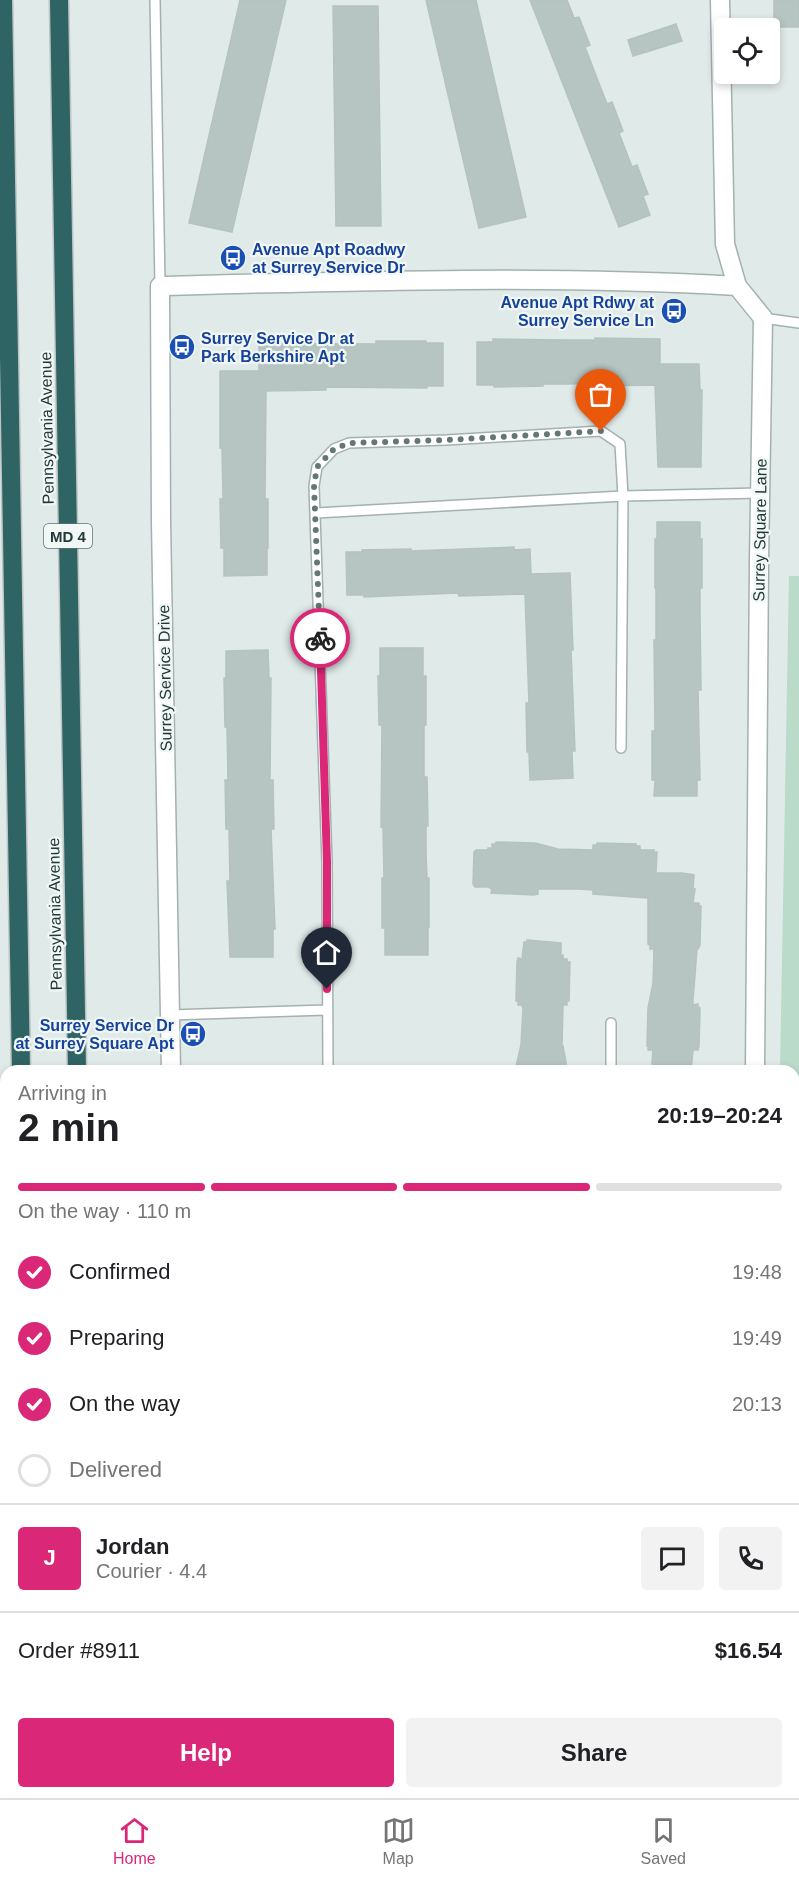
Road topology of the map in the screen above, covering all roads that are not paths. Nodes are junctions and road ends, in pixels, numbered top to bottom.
1 (3, 0) edge
2 (59, 0) edge
3 (154, 0) edge
4 (720, 0) edge
5 (737, 285) junction
6 (160, 286) junction
7 (763, 318) junction
8 (799, 323) edge
9 (761, 493) junction
10 (623, 496) junction
11 (316, 513) junction
12 (621, 748) dead end
13 (327, 1010) junction
14 (170, 1015) junction
15 (611, 1023) dead end
16 (21, 1065) edge
17 (77, 1065) edge
18 (171, 1065) edge
19 (328, 1065) edge
20 (611, 1065) edge
21 (755, 1065) edge

1 - 16 highway
2 - 17 highway, Pennsylvania Avenue / MD 4
3 - 6 lane
4 - 5 street
5 - 6 street
5 - 7 street
6 - 14 street, Surrey Service Drive
7 - 8 lane
7 - 9 street, Surrey Square Lane
9 - 10 lane
9 - 21 street, Surrey Square Lane
10 - 11 lane
10 - 11 lane
10 - 12 lane
11 - 13 lane
13 - 14 lane
13 - 19 lane
14 - 18 street, Surrey Service Drive
15 - 20 lane

